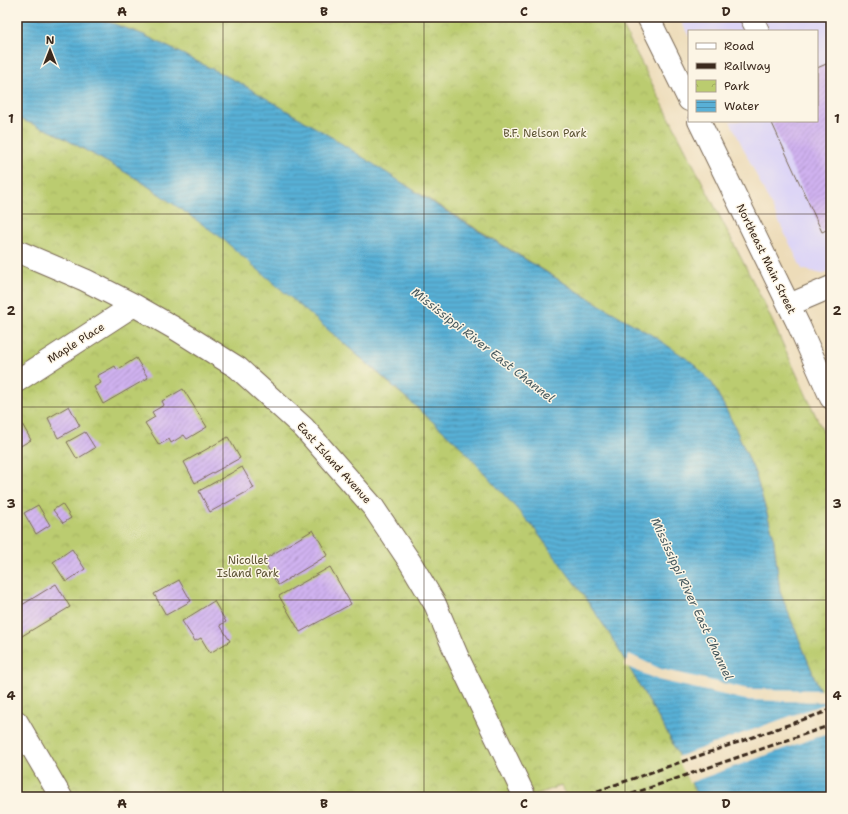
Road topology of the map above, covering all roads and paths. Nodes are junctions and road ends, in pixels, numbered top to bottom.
1 (648, 17) edge
2 (751, 17) edge
3 (758, 30) edge
4 (688, 97) edge
5 (699, 122) edge
6 (17, 251) edge
7 (831, 288) edge
8 (789, 305) junction
9 (134, 306) junction
10 (17, 380) edge
11 (831, 398) edge
12 (17, 722) edge
13 (61, 797) edge
14 (525, 797) edge

1 - 4 street
2 - 3 street
5 - 8 street, Northeast Main Street
6 - 9 street, East Island Avenue
7 - 8 street
8 - 11 street, Northeast Main Street
9 - 10 street, Maple Place
9 - 14 street, East Island Avenue
12 - 13 street

